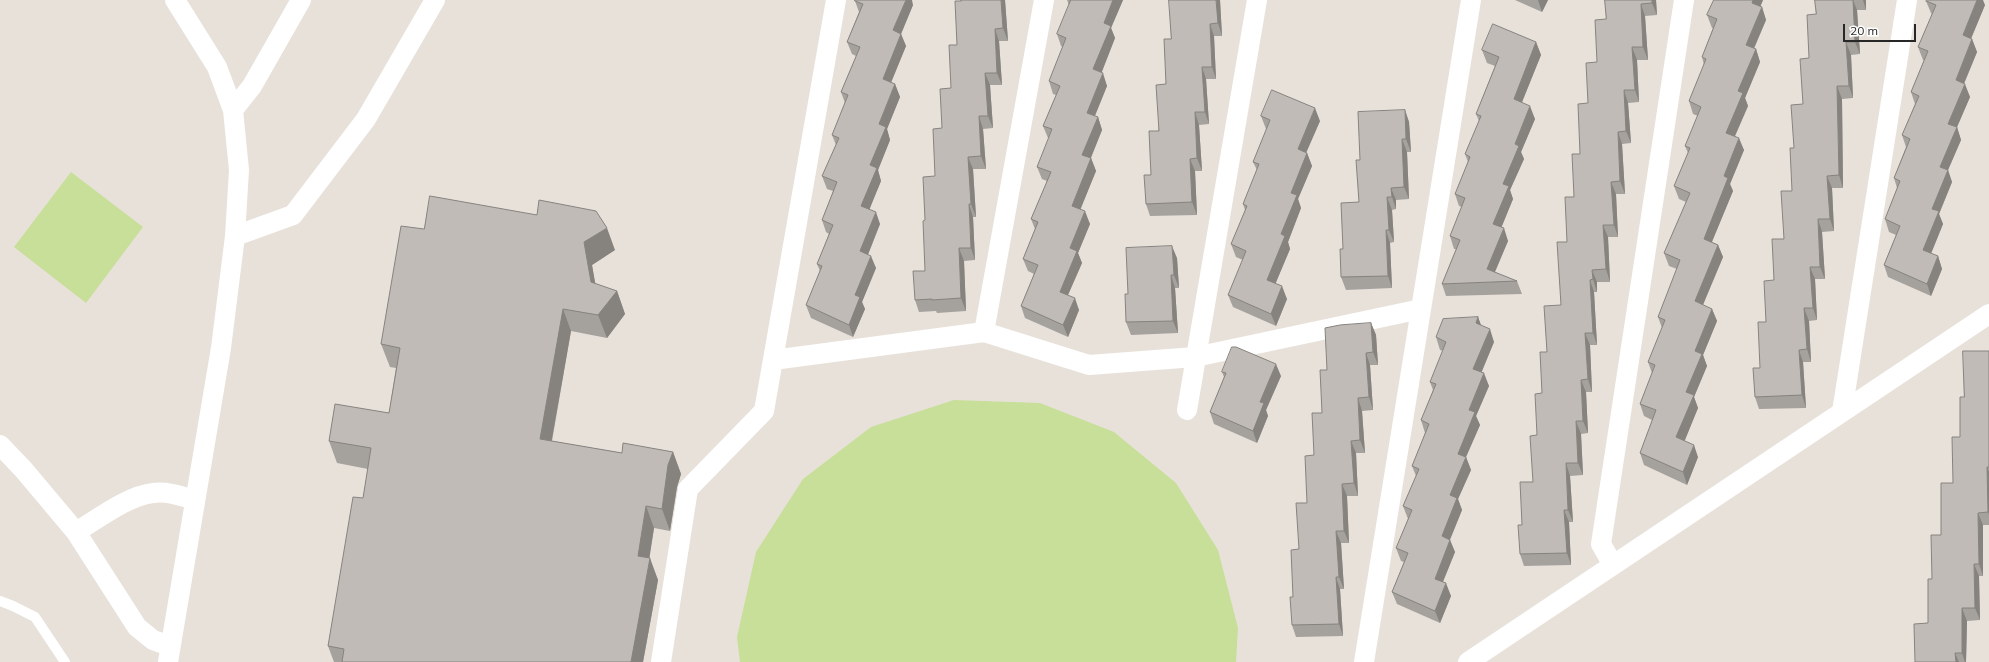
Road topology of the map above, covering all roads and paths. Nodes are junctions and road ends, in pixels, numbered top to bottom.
1 (175, 0) edge
2 (301, 0) edge
3 (435, 0) edge
4 (836, 0) edge
5 (1044, 0) edge
6 (1257, 0) edge
7 (1471, 0) edge
8 (1684, 0) edge
9 (1907, 0) edge
10 (233, 110) junction
11 (235, 236) junction
12 (1421, 308) junction
13 (1989, 314) edge
14 (984, 332) junction
15 (1195, 357) junction
16 (773, 360) junction
17 (1187, 410) dead end
18 (1842, 412) junction
19 (0, 445) edge
20 (195, 500) junction
21 (76, 532) junction
22 (1613, 565) junction
23 (0, 601) edge
24 (169, 654) edge
25 (65, 662) edge
26 (661, 662) edge
27 (1364, 662) edge
28 (1468, 662) edge

1 - 10 street
2 - 10 street
3 - 11 street
4 - 16 street
5 - 14 street
6 - 15 street
7 - 12 street
8 - 22 street
9 - 18 street
10 - 11 street
11 - 20 street
12 - 15 street
12 - 27 street
13 - 18 street
14 - 15 street
14 - 16 street
15 - 17 street
16 - 26 street
18 - 22 street
19 - 21 street
20 - 21 street
20 - 24 street
21 - 24 street
22 - 28 street
23 - 25 lane

